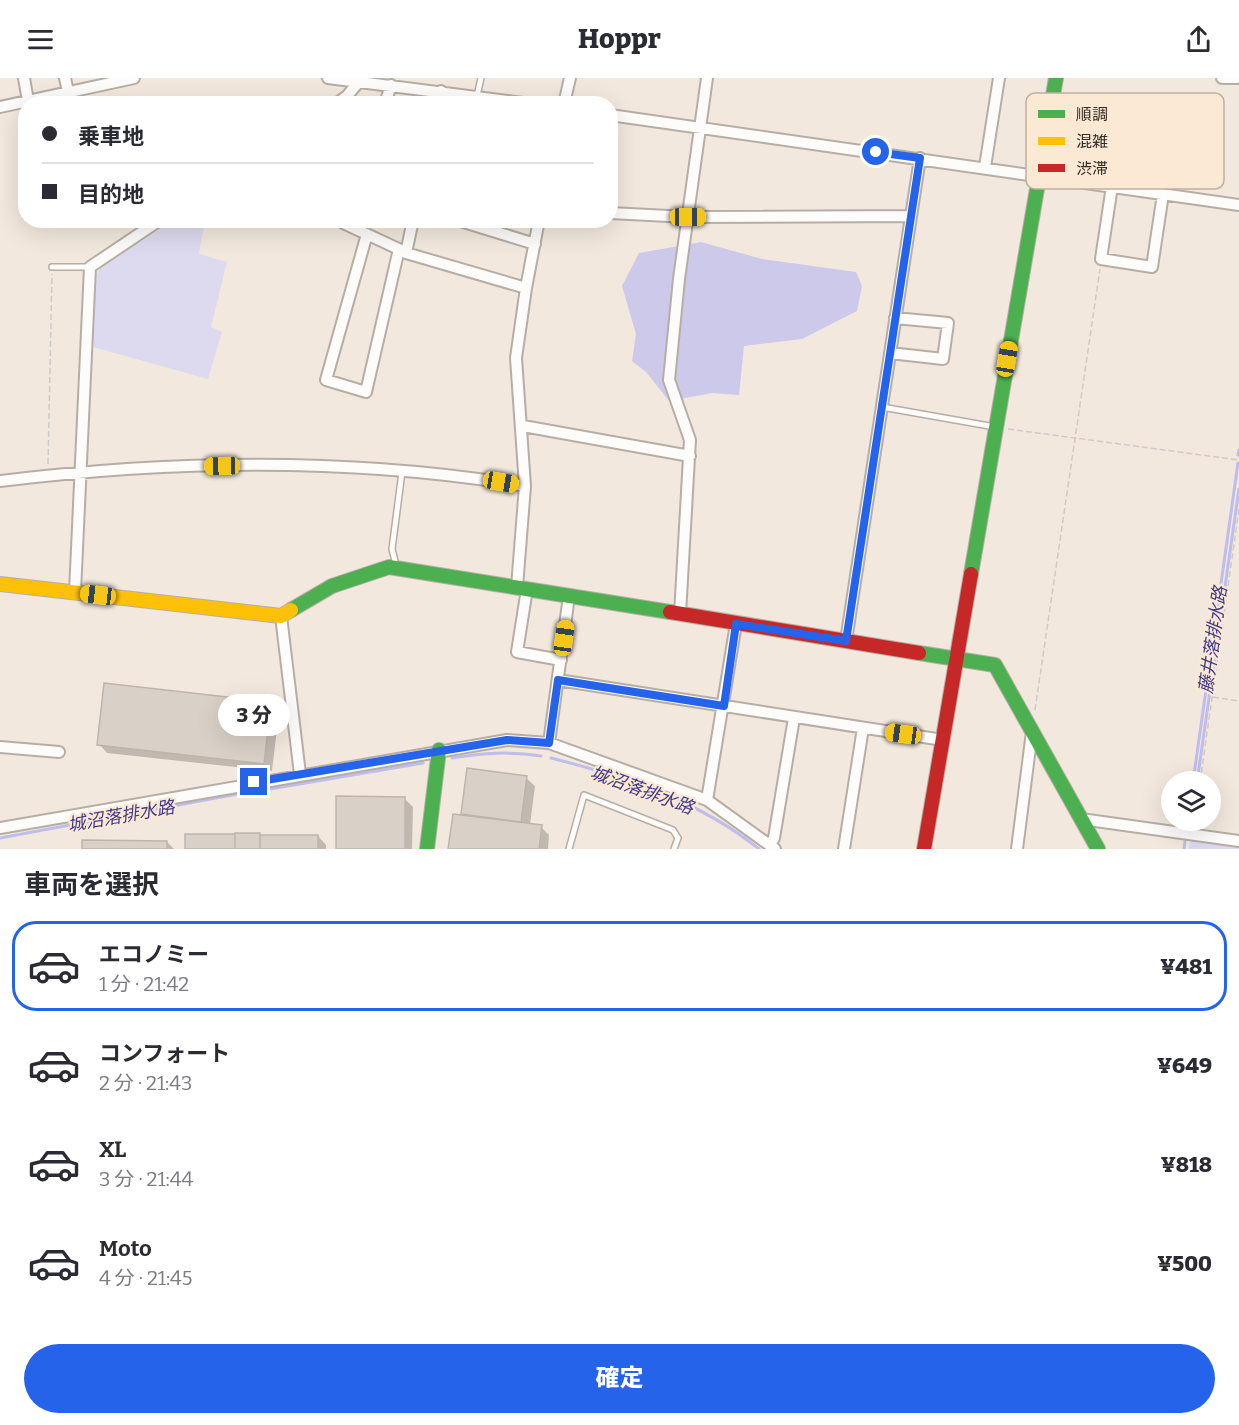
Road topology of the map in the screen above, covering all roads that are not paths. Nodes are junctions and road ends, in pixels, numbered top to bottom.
1 (24, 78) edge
2 (65, 78) edge
3 (130, 78) edge
4 (328, 78) edge
5 (481, 78) edge
6 (570, 78) edge
7 (707, 78) edge
8 (999, 78) edge
9 (1056, 78) edge
10 (1222, 78) edge
11 (1237, 78) edge
12 (112, 80) edge
13 (361, 80) edge
14 (391, 85) junction
15 (441, 91) junction
16 (68, 92) junction
17 (1053, 93) edge
18 (27, 96) edge
19 (50, 96) edge
20 (344, 96) edge
21 (388, 96) edge
22 (440, 96) edge
23 (477, 96) joint
24 (566, 96) edge
25 (18, 103) edge
26 (0, 107) edge
27 (618, 116) edge
28 (701, 129) junction
29 (920, 158) junction
30 (985, 167) junction
31 (1026, 174) edge
32 (1037, 189) edge
33 (1112, 189) edge
34 (1131, 189) edge
35 (1163, 194) junction
36 (1239, 205) edge
37 (618, 213) edge
38 (911, 216) junction
39 (688, 217) junction
40 (148, 228) edge
41 (354, 228) edge
42 (410, 228) edge
43 (482, 228) edge
44 (538, 228) edge
45 (367, 234) junction
46 (535, 244) junction
47 (402, 251) junction
48 (52, 267) road end
49 (90, 267) junction
50 (526, 288) junction
51 (895, 318) junction
52 (890, 354) junction
53 (882, 407) junction
54 (523, 426) junction
55 (995, 427) junction
56 (690, 456) junction
57 (81, 471) junction
58 (402, 472) junction
59 (0, 481) edge
60 (525, 486) junction
61 (397, 568) junction
62 (0, 584) edge
63 (522, 588) junction
64 (75, 592) junction
65 (569, 596) junction
66 (680, 614) junction
67 (281, 616) junction
68 (736, 624) junction
69 (846, 641) junction
70 (956, 658) junction
71 (561, 660) junction
72 (558, 680) junction
73 (724, 706) junction
74 (794, 718) junction
75 (863, 728) junction
76 (1032, 732) junction
77 (943, 740) junction
78 (549, 743) junction
79 (0, 747) edge
80 (439, 750) junction
81 (59, 752) dead end
82 (300, 774) junction
83 (707, 800) junction
84 (1081, 819) junction
85 (0, 828) edge
86 (1239, 840) edge
87 (772, 847) edge
88 (1096, 847) edge
89 (426, 849) edge
90 (569, 849) edge
91 (674, 849) edge
92 (844, 849) edge
93 (924, 849) edge
94 (1017, 849) edge

1 - 18 street
2 - 16 street
3 - 12 street
4 - 13 street
5 - 23 lane
6 - 24 street
7 - 28 street
8 - 30 street
9 - 17 street
10 - 11 street
12 - 16 street
13 - 14 street
13 - 20 street
14 - 15 street
14 - 21 street
15 - 22 street
15 - 23 street
16 - 19 street
25 - 26 street
27 - 28 street
28 - 29 street
28 - 39 street
29 - 30 street
29 - 38 street
30 - 31 street
32 - 55 street
33 - 35 street
34 - 35 street
35 - 36 street
37 - 39 street
38 - 39 street
38 - 51 street
39 - 56 street
40 - 49 street
41 - 45 street
42 - 47 street
43 - 46 street
44 - 46 street
45 - 47 street
45 - 47 street
46 - 50 street
47 - 50 street
48 - 49 lane
49 - 57 street
50 - 54 street
51 - 52 street
51 - 52 street
52 - 53 street
53 - 55 lane
53 - 69 street
54 - 56 street
54 - 60 street
55 - 70 street
56 - 66 street
57 - 58 street
57 - 59 street
57 - 64 street
58 - 60 street
58 - 61 lane
60 - 63 street
61 - 63 street
61 - 67 street
62 - 64 street
63 - 65 street
63 - 71 street
64 - 67 street
65 - 66 street
65 - 71 street
66 - 68 street
67 - 82 street
68 - 69 street
68 - 73 street
69 - 70 street
70 - 76 street
70 - 77 street
71 - 72 street
72 - 73 street
72 - 78 street
73 - 74 street
73 - 83 street
74 - 75 street
74 - 87 street
75 - 77 street
75 - 92 street
76 - 84 street
76 - 94 street
77 - 93 street
78 - 80 street
78 - 83 street
79 - 81 street
80 - 82 street
80 - 89 street
82 - 85 street
83 - 87 street
84 - 86 street
84 - 88 street
90 - 91 lane

